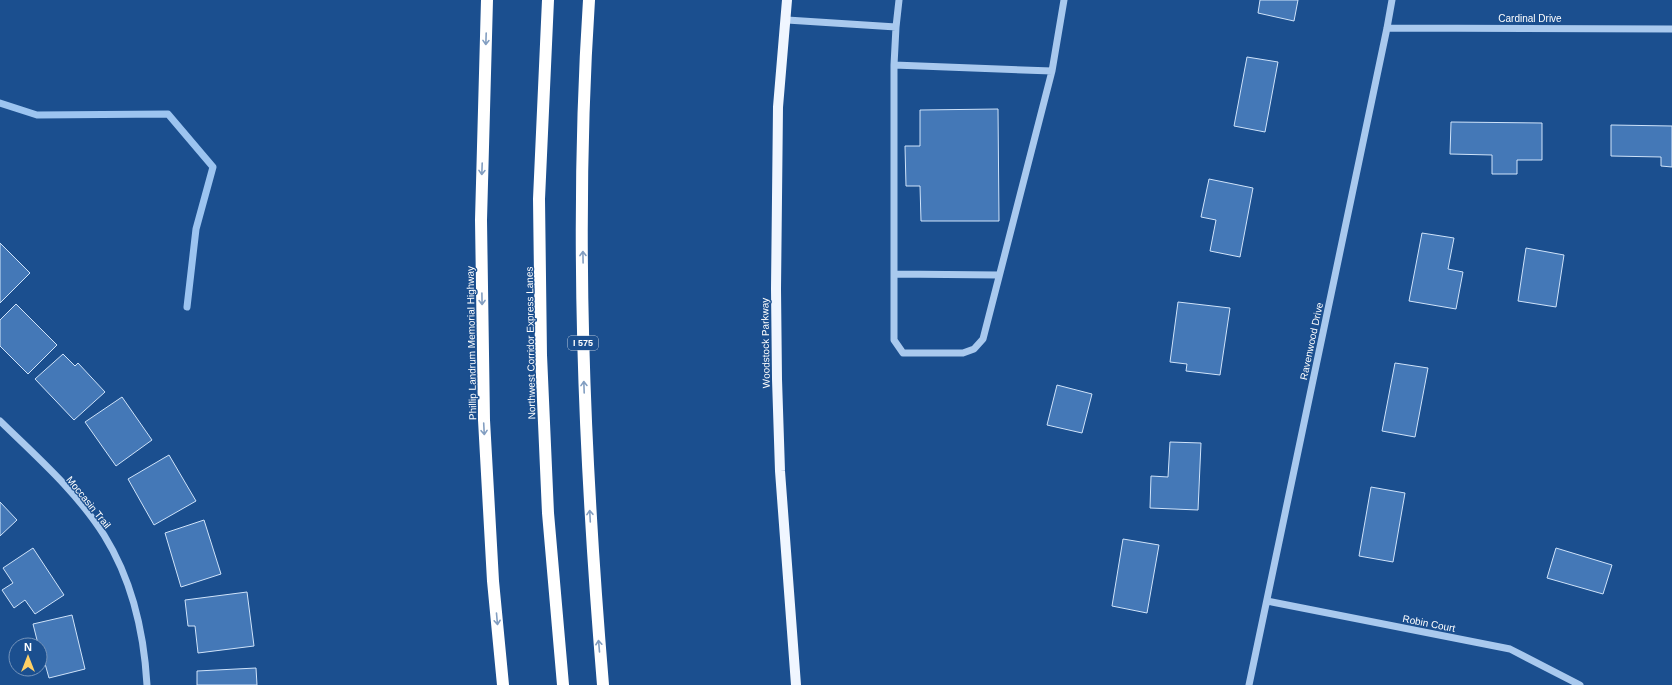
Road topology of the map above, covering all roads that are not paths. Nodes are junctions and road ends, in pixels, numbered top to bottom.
1 (487, 0) edge
2 (548, 0) edge
3 (589, 0) edge
4 (787, 0) edge
5 (899, 0) edge
6 (1064, 0) edge
7 (1392, 0) edge
8 (787, 20) junction
9 (896, 27) junction
10 (1388, 28) junction
11 (1672, 29) edge
12 (894, 65) junction
13 (1052, 70) junction
14 (894, 274) junction
15 (999, 275) junction
16 (0, 421) edge
17 (1267, 601) junction
18 (147, 685) edge
19 (503, 685) edge
20 (563, 685) edge
21 (602, 685) edge
22 (796, 685) edge
23 (1249, 685) edge
24 (1580, 685) edge

1 -> 19 highway, Phillip Landrum Memorial Highway
2 - 20 highway, Northwest Corridor Express Lanes
21 -> 3 highway, I 575
4 - 8 main road, Woodstock Parkway
5 - 9 street
6 - 13 street
7 - 10 street, Ravenwood Drive
8 - 9 street
8 - 22 main road, Woodstock Parkway
9 - 12 street
10 - 11 street, Cardinal Drive
10 - 17 street, Ravenwood Drive
12 - 13 street
12 - 14 street
13 - 15 street
14 - 15 street
14 - 15 street
16 - 18 street, Moccasin Trail
17 - 23 street, Ravenwood Drive
17 - 24 street, Robin Court

